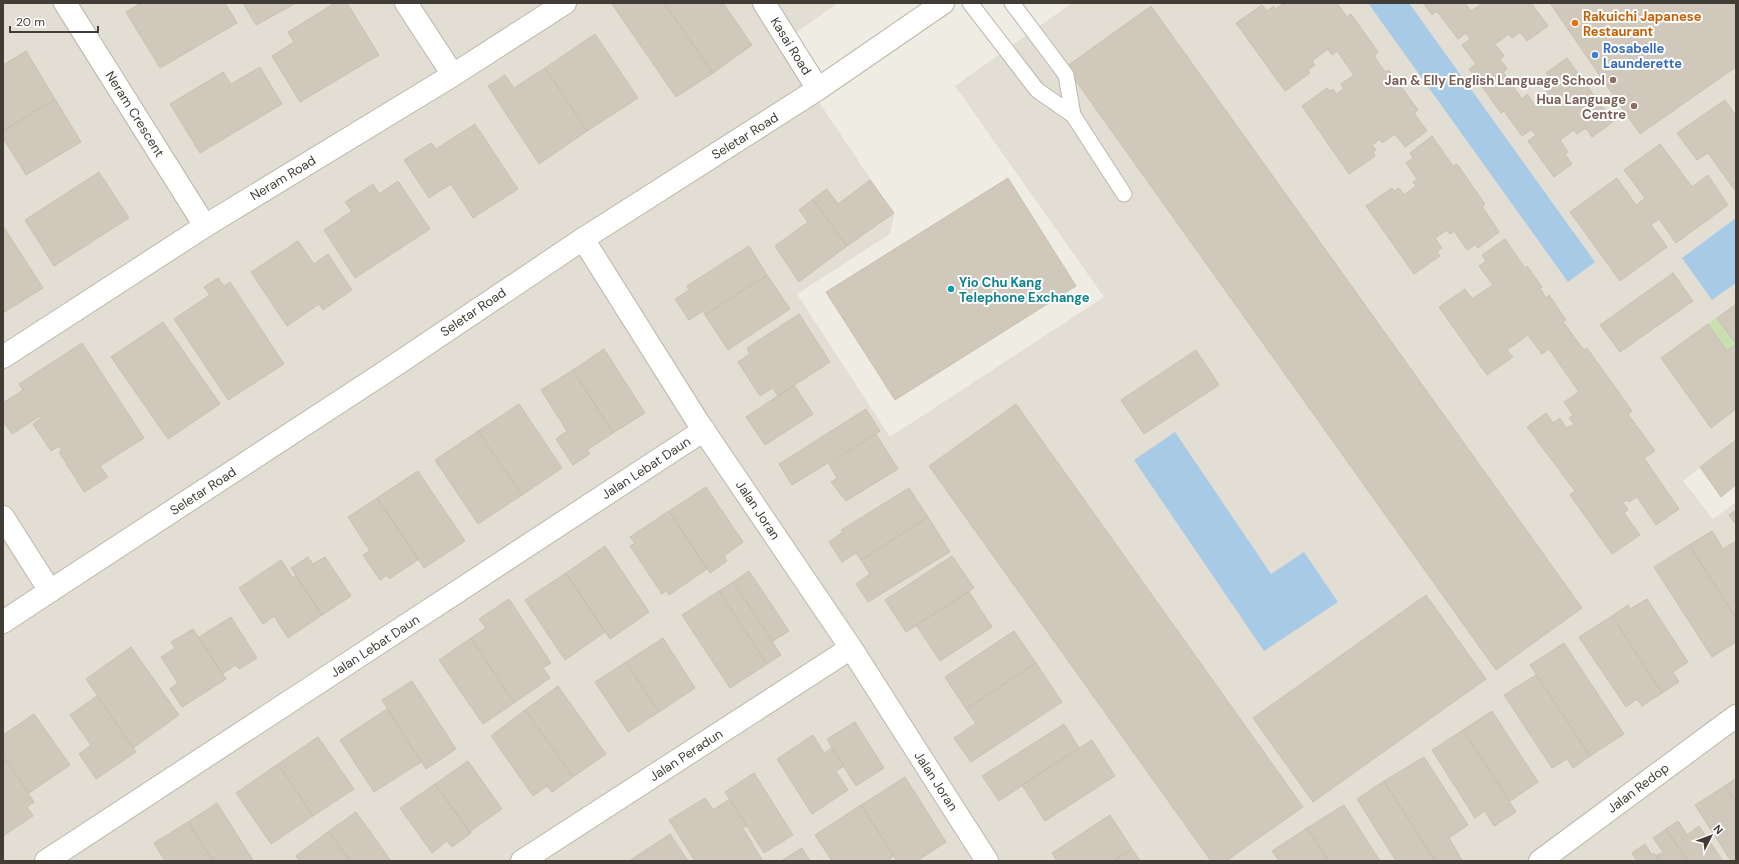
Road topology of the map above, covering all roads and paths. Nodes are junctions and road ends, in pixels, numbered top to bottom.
1 (65, 3) edge
2 (406, 3) edge
3 (565, 3) edge
4 (764, 3) edge
5 (943, 3) edge
6 (970, 3) edge
7 (1012, 3) edge
8 (453, 75) junction
9 (818, 89) junction
10 (1073, 115) junction
11 (1124, 194) dead end
12 (205, 226) junction
13 (583, 239) junction
14 (3, 357) edge
15 (704, 430) junction
16 (3, 517) edge
17 (50, 591) junction
18 (3, 622) edge
19 (850, 648) junction
20 (1736, 716) edge
21 (46, 861) edge
22 (522, 861) edge
23 (987, 861) edge
24 (1540, 861) edge

1 - 12 street, Neram Crescent
2 - 8 street
3 - 8 street, Neram Road
4 - 9 street, Kasai Road
5 - 9 street, Seletar Road
6 - 10 lane
7 - 10 lane
8 - 12 street, Neram Road
9 - 13 street, Seletar Road
10 - 11 lane
12 - 14 street, Neram Road
13 - 15 street, Jalan Joran
13 - 17 street, Seletar Road
15 - 19 street, Jalan Joran
15 - 21 street, Jalan Lebat Daun
16 - 17 street
17 - 18 street, Seletar Road
19 - 22 street, Jalan Peradun
19 - 23 street, Jalan Joran
20 - 24 street, Jalan Redop

